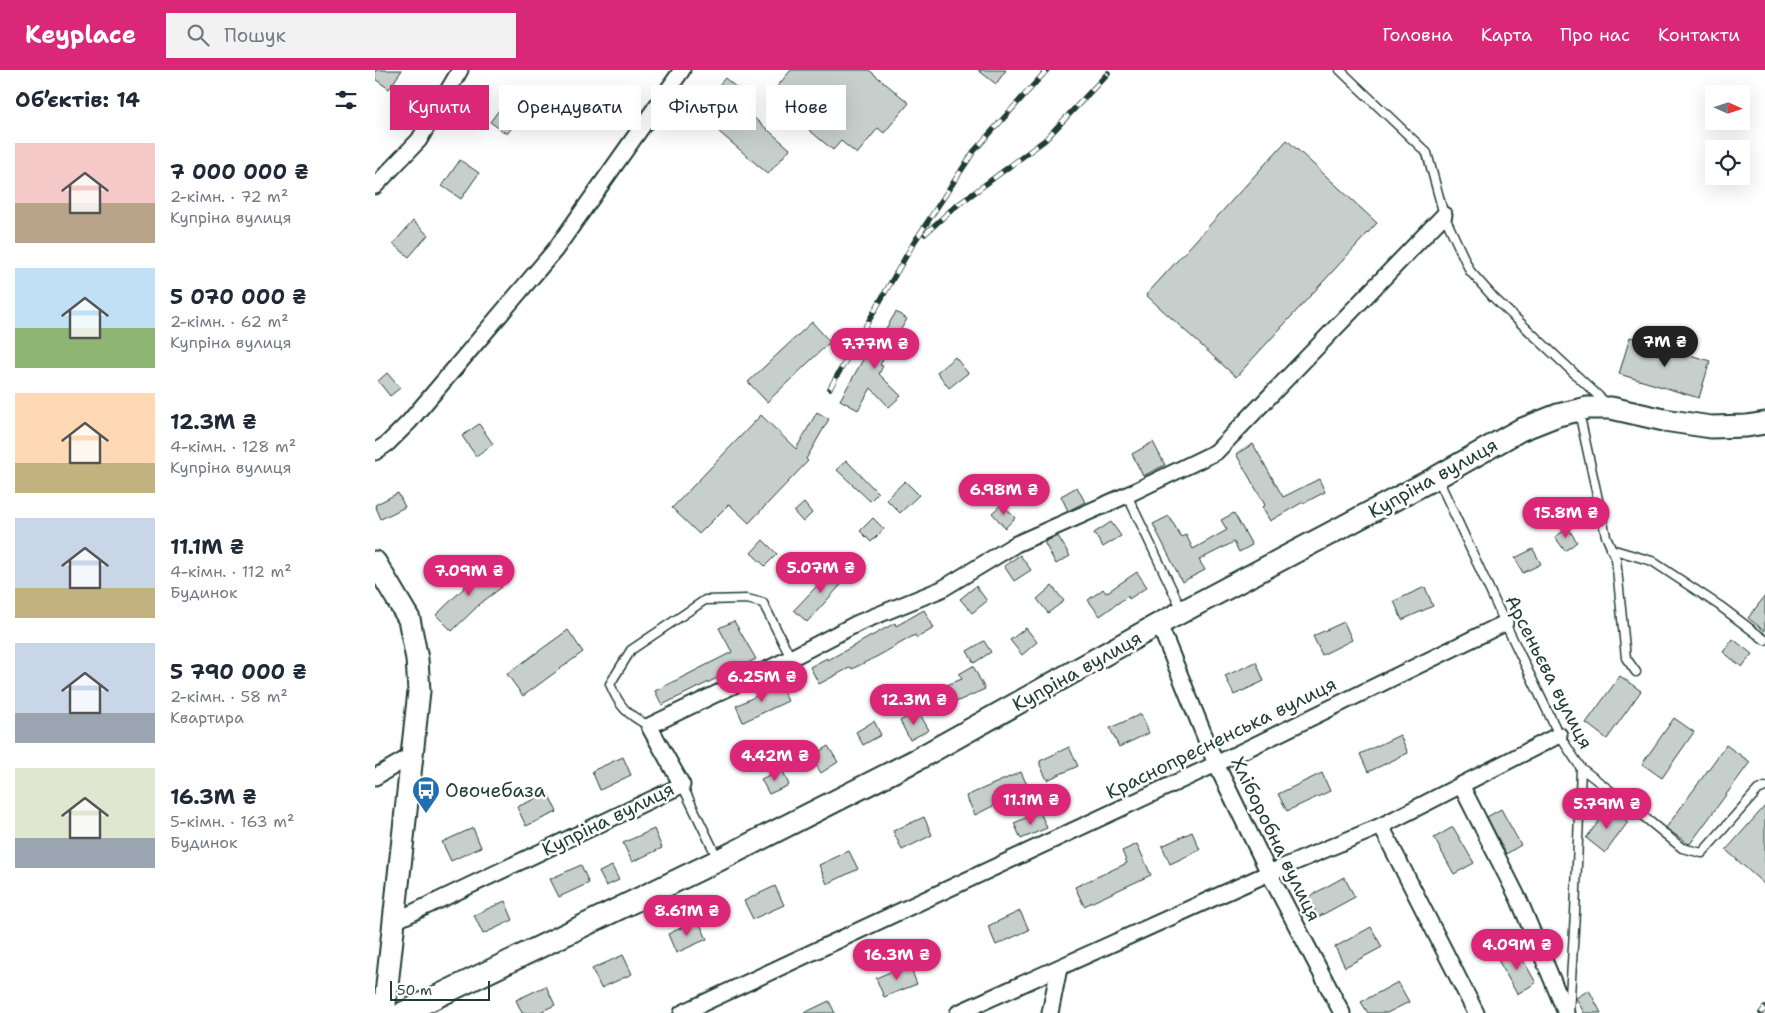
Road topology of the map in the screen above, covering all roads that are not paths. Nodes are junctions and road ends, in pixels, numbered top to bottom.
1 (460, 70) edge
2 (682, 70) edge
3 (1340, 70) edge
4 (375, 186) edge
5 (1444, 215) junction
6 (1611, 408) junction
7 (1578, 410) junction
8 (1765, 423) edge
9 (375, 452) edge
10 (1437, 477) junction
11 (1127, 495) junction
12 (1611, 549) junction
13 (375, 562) edge
14 (1183, 612) junction
15 (1505, 623) junction
16 (1159, 624) junction
17 (1765, 640) edge
18 (791, 658) junction
19 (1636, 672) dead end
20 (649, 726) junction
21 (1559, 735) junction
22 (411, 756) junction
23 (1216, 764) junction
24 (1581, 768) junction
25 (375, 777) edge
26 (682, 785) junction
27 (1461, 785) junction
28 (1765, 787) edge
29 (1381, 826) junction
30 (719, 860) junction
31 (1269, 873) junction
32 (395, 921) junction
33 (1059, 968) junction
34 (384, 1013) edge
35 (403, 1013) edge
36 (682, 1013) edge
37 (958, 1013) edge
38 (1050, 1013) edge
39 (1341, 1013) edge
40 (1476, 1013) edge
41 (1568, 1013) edge

1 - 4 street
2 - 9 street
3 - 5 lane
5 - 6 lane
5 - 11 street
6 - 7 main road, Купріна вулиця
6 - 8 main road, Купріна вулиця
7 - 10 main road, Купріна вулиця
7 - 12 lane
10 - 14 main road, Купріна вулиця
10 - 15 lane, Арсеньєва вулиця
11 - 14 lane
11 - 18 street
12 - 17 lane
12 - 19 lane
13 - 22 main road
14 - 16 main road, Купріна вулиця
15 - 21 lane, Арсеньєва вулиця
15 - 23 street, Краснопресненська вулиця
16 - 23 street, Хліборобна вулиця
16 - 30 main road, Купріна вулиця
18 - 20 street
18 - 20 lane
20 - 26 street, Купріна вулиця
21 - 24 lane, Арсеньєва вулиця
21 - 27 street
22 - 25 street
22 - 32 main road
23 - 31 street, Хліборобна вулиця
23 - 36 street, Краснопресненська вулиця
24 - 28 lane
24 - 41 lane, Арсеньєва вулиця
26 - 30 lane
26 - 32 street, Купріна вулиця
27 - 29 street
27 - 41 street
29 - 31 street
29 - 40 street
30 - 35 main road, Купріна вулиця
31 - 33 street
31 - 39 street, Хліборобна вулиця
32 - 34 main road
33 - 37 street
33 - 38 street

